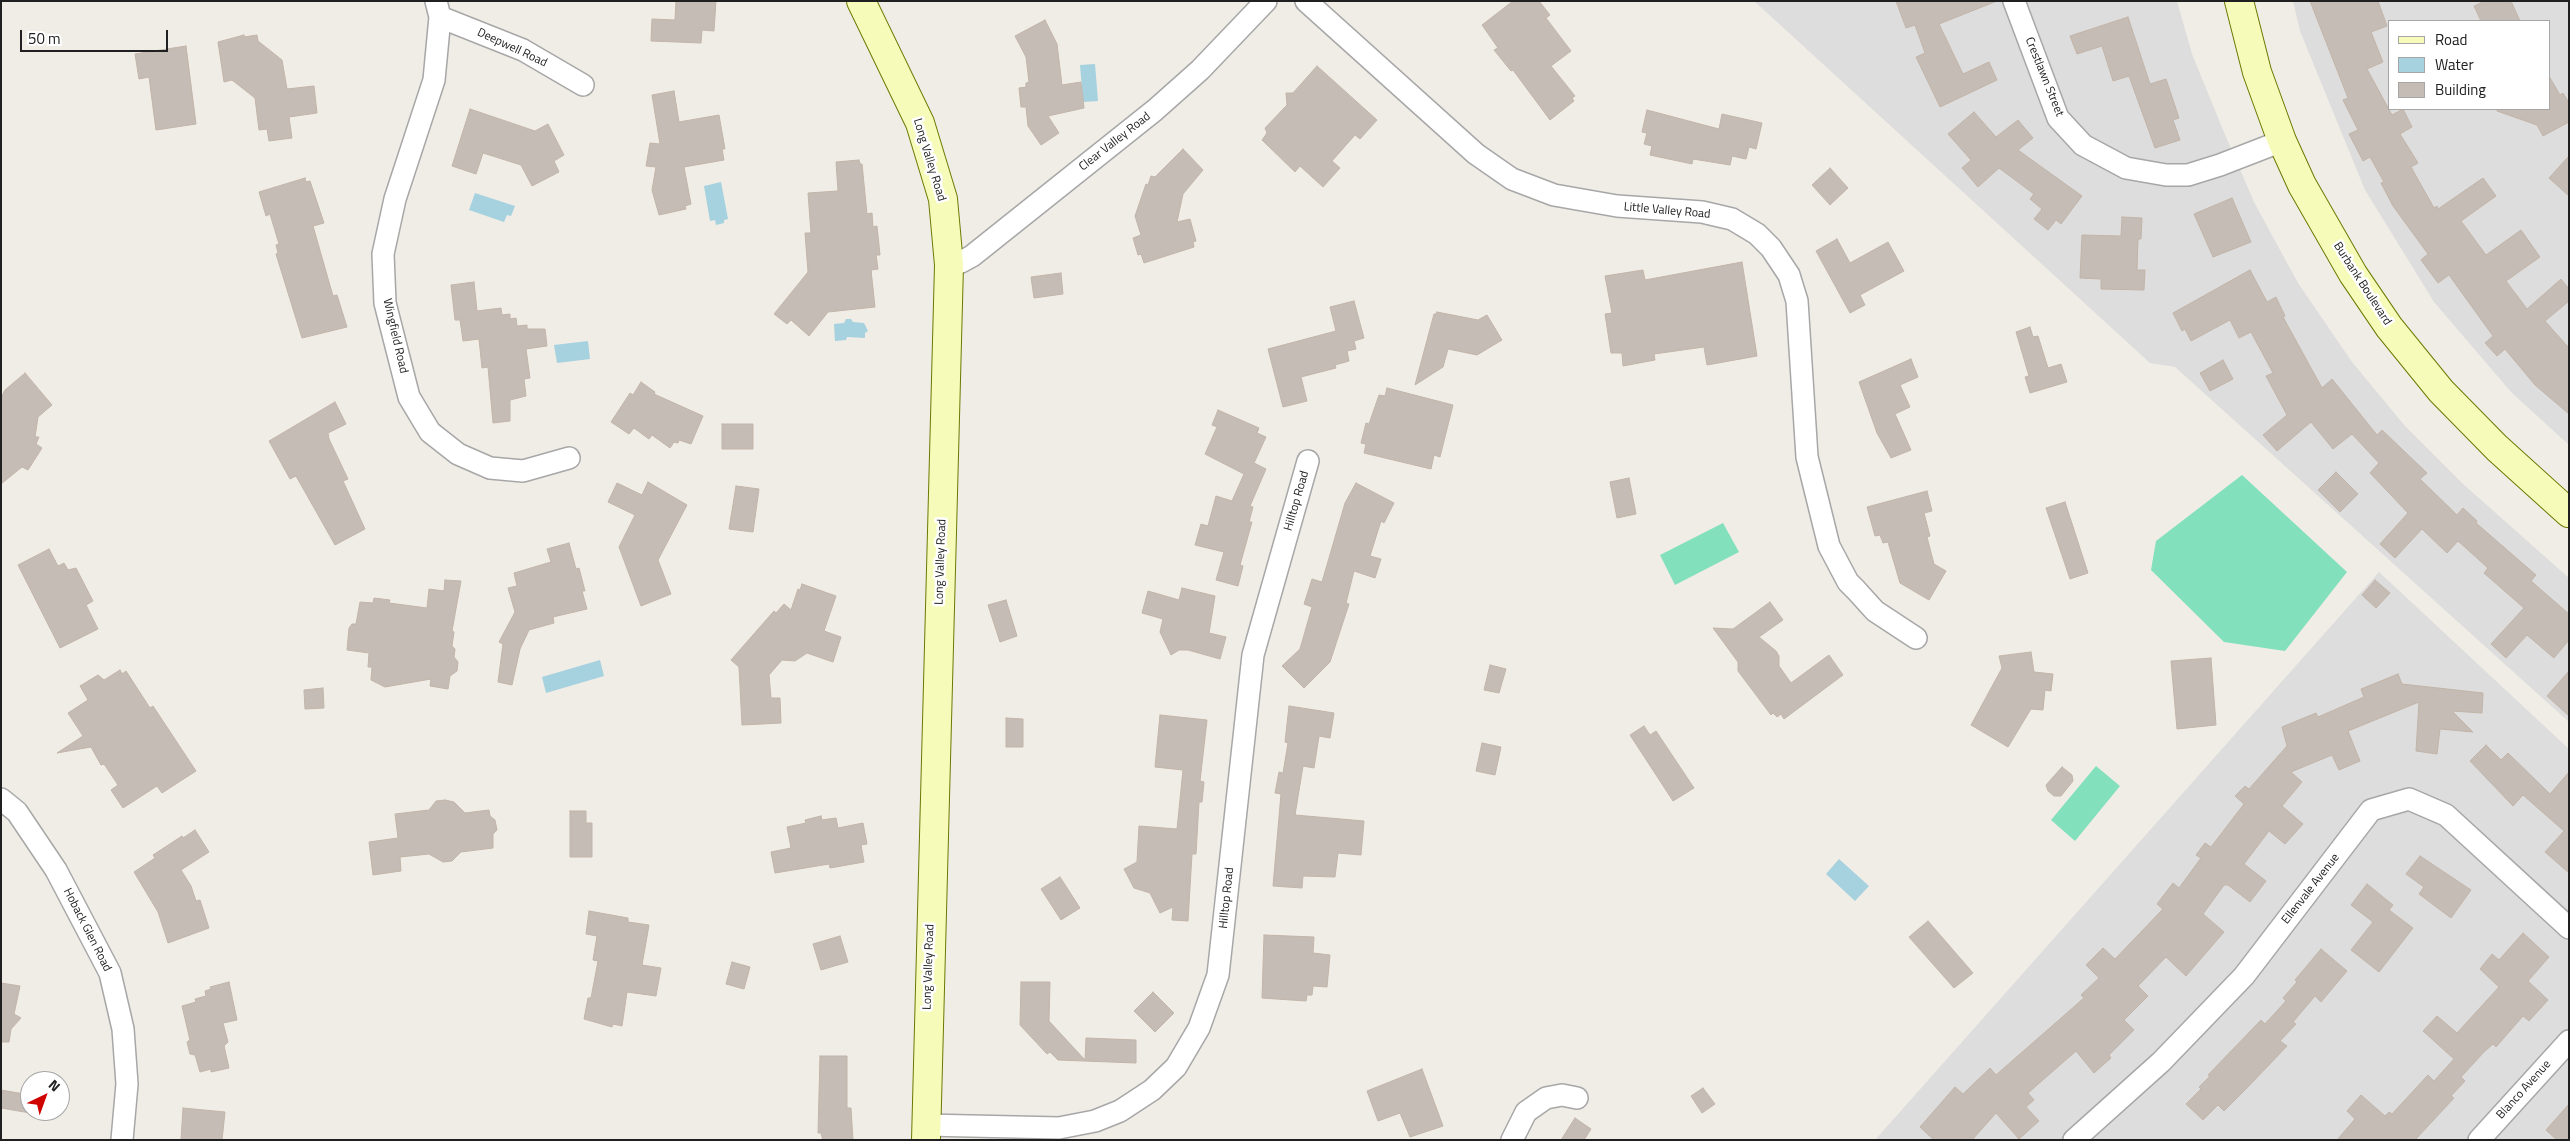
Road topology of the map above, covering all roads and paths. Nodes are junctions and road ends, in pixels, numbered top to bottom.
1 (861, 1) edge
2 (1266, 1) edge
3 (1306, 1) edge
4 (2014, 1) edge
5 (2239, 1) edge
6 (438, 9) edge
7 (583, 85) dead end
8 (2282, 141) junction
9 (949, 265) junction
10 (569, 458) dead end
11 (1308, 461) dead end
12 (2569, 513) edge
13 (1916, 638) dead end
14 (1, 799) edge
15 (2569, 928) edge
16 (2569, 1041) edge
17 (1577, 1098) dead end
18 (926, 1132) edge
19 (122, 1140) edge
20 (1512, 1140) edge
21 (2074, 1140) edge
22 (2479, 1140) edge

1 - 9 street, Long Valley Road
2 - 9 street, Clear Valley Road
3 - 13 street, Little Valley Road
4 - 8 street, Crestlawn Street
5 - 8 street, Burbank Boulevard
6 - 7 street, Deepwell Road
6 - 10 street, Wingfield Road
8 - 12 street, Burbank Boulevard
9 - 18 street, Long Valley Road
11 - 18 street, Hilltop Road
14 - 19 street, Hoback Glen Road
15 - 21 street, Ellenvale Avenue
16 - 22 street, Blanco Avenue
17 - 20 street

